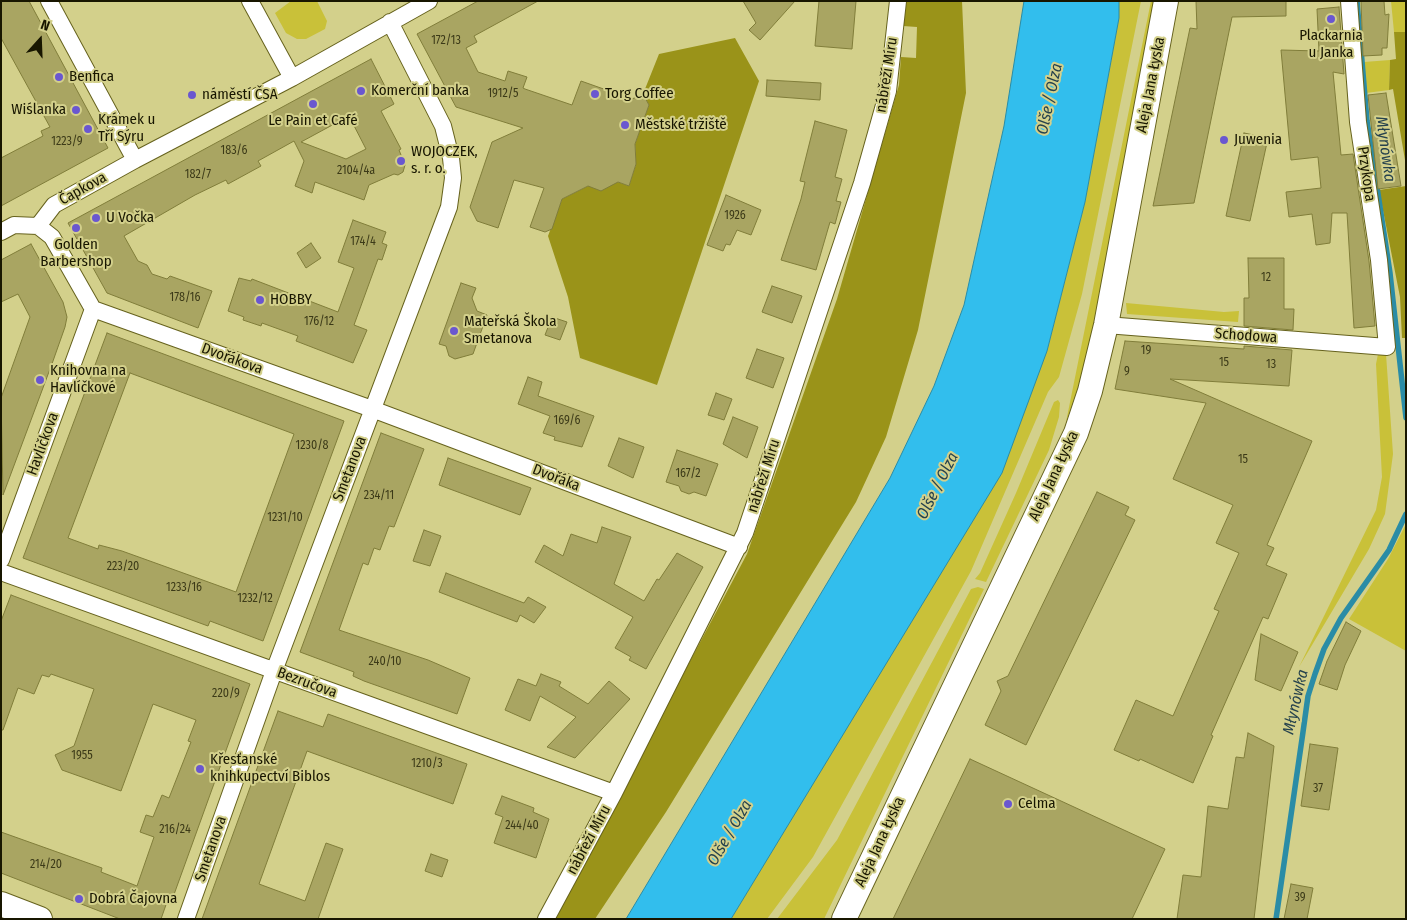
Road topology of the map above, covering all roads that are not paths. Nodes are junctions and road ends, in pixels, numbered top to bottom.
1 (49, 1) edge
2 (250, 1) edge
3 (429, 1) edge
4 (898, 1) edge
5 (1166, 1) edge
6 (1349, 1) edge
7 (390, 22) junction
8 (292, 78) junction
9 (135, 160) junction
10 (38, 226) junction
11 (1, 232) edge
12 (92, 308) junction
13 (1106, 326) junction
14 (1387, 346) joint
15 (372, 410) junction
16 (739, 547) junction
17 (1, 560) edge
18 (1, 572) edge
19 (274, 671) junction
20 (614, 793) junction
21 (1, 904) edge
22 (40, 919) edge
23 (186, 919) edge
24 (546, 919) edge
25 (844, 919) edge

1 - 9 street
2 - 8 street
3 - 7 street
4 - 16 street, nábřeží Míru
5 - 13 street, Aleja Jana Łyska
6 - 14 street, Przykopa
7 - 8 street
7 - 15 street, Smetanova
8 - 9 street
9 - 10 street, Čapkova
10 - 11 street
10 - 12 street
12 - 15 street, Dvořákova
12 - 17 street, Havlíčkova
13 - 14 street, Schodowa
13 - 25 street, Aleja Jana Łyska
15 - 16 street, Dvořáka
15 - 19 street, Smetanova
16 - 20 street, nábřeží Míru
18 - 19 street, Bezručova
19 - 20 street, Bezručova
19 - 23 street, Smetanova
20 - 24 street, nábřeží Míru
21 - 22 street

